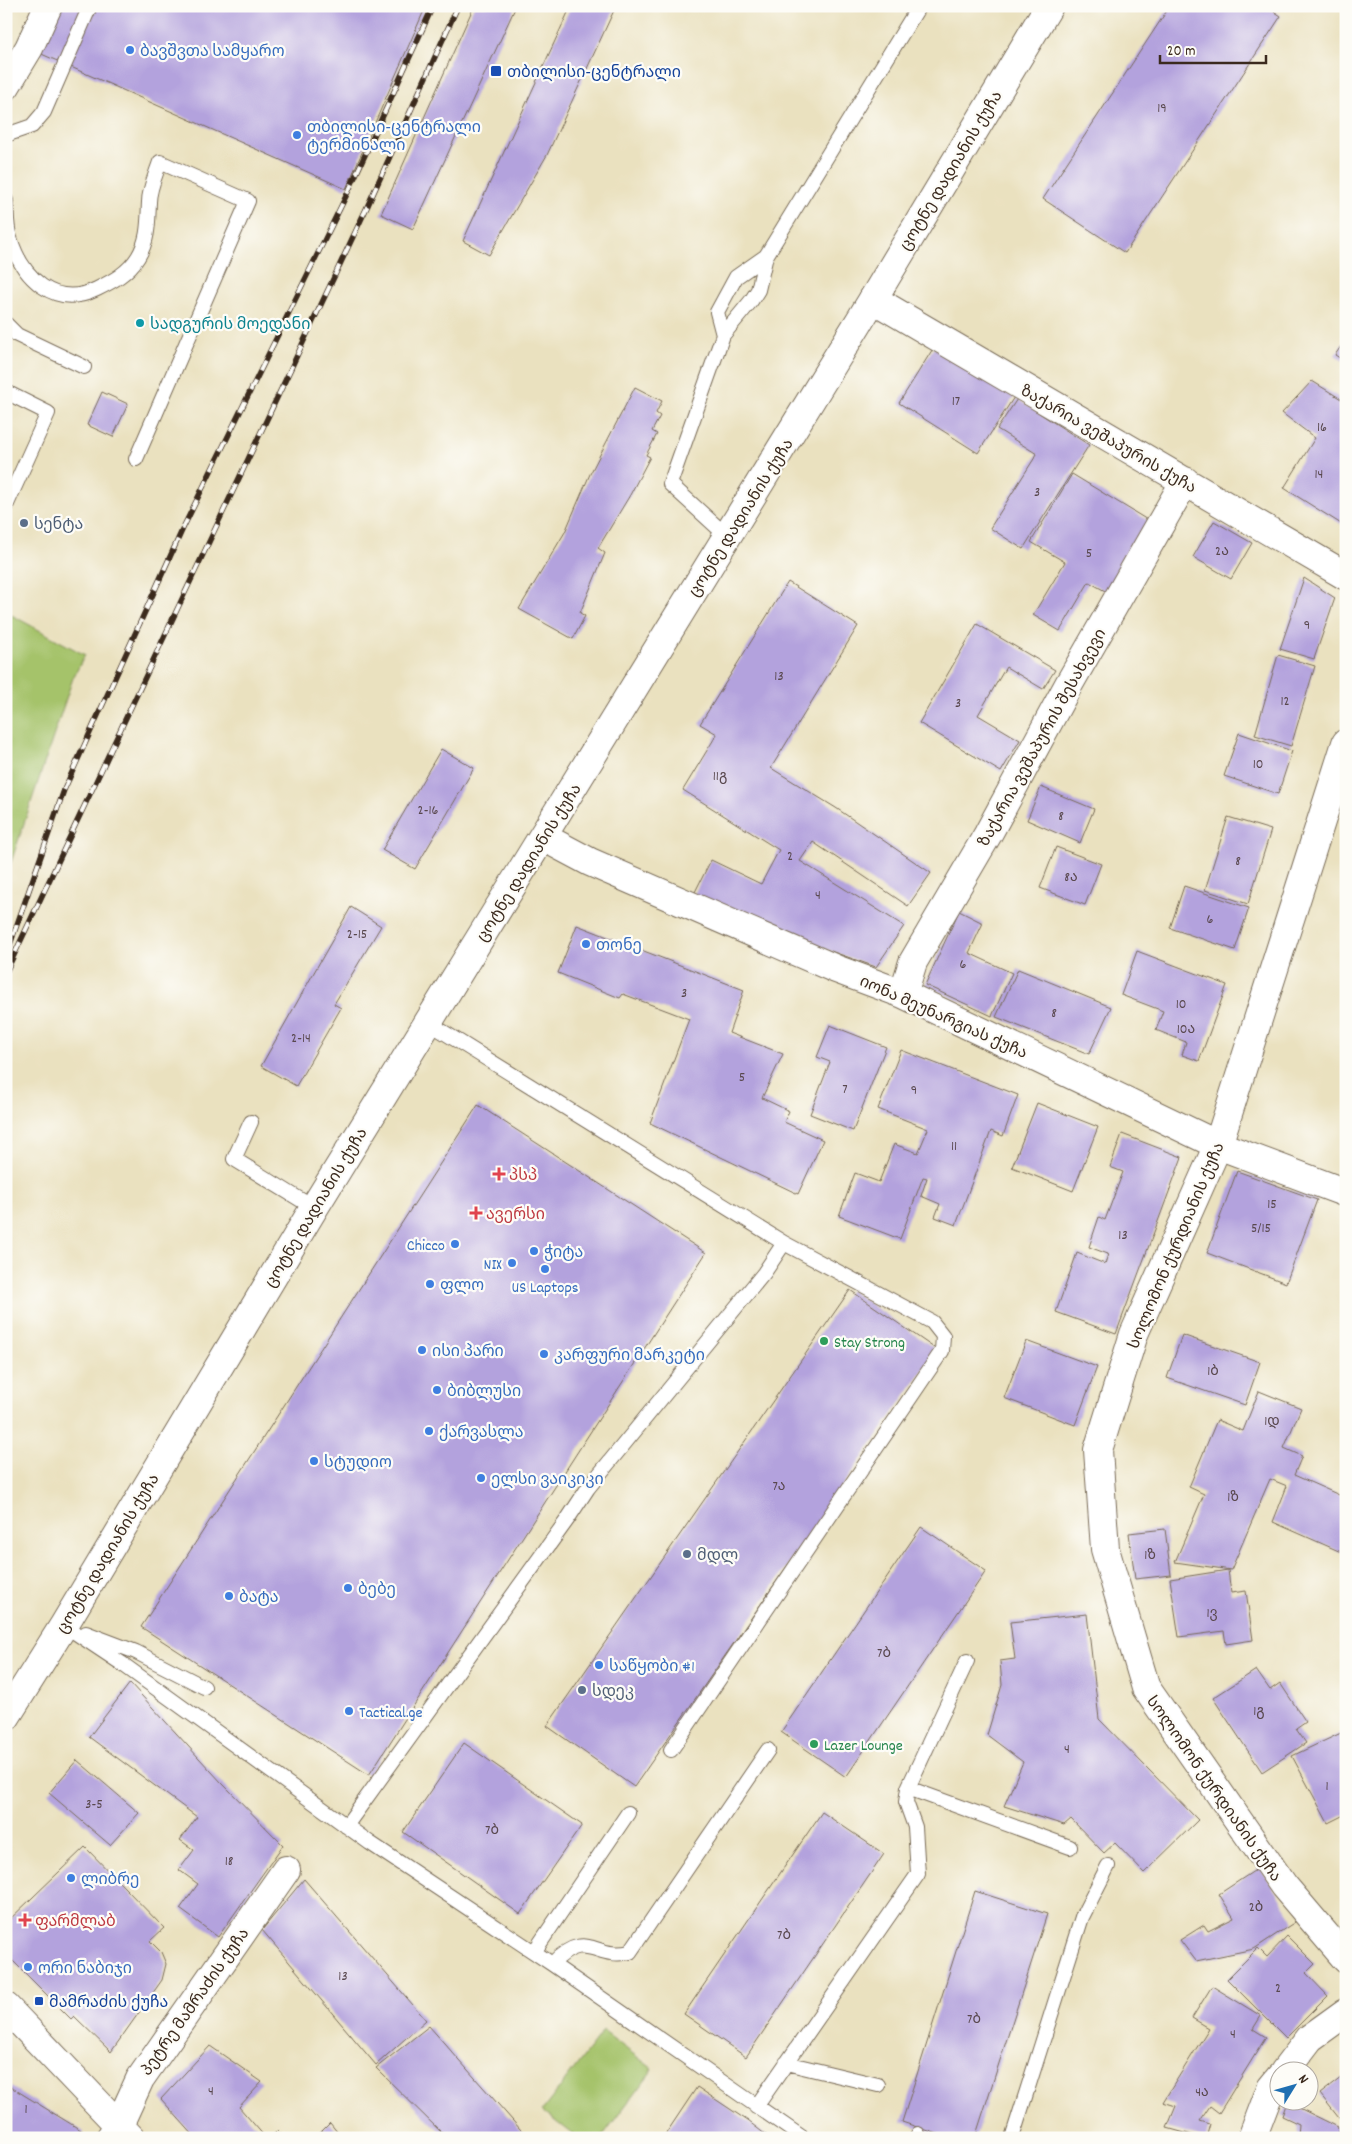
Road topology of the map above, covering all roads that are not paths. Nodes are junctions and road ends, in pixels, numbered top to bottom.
1 (48, 6) edge
2 (90, 6) edge
3 (919, 6) edge
4 (1049, 6) edge
5 (6, 86) edge
6 (6, 135) edge
7 (6, 200) edge
8 (766, 256) junction
9 (873, 299) junction
10 (6, 324) edge
11 (723, 335) junction
12 (84, 367) dead end
13 (6, 392) edge
14 (136, 459) dead end
15 (1185, 481) junction
16 (6, 506) edge
17 (728, 537) junction
18 (1346, 576) edge
19 (1346, 743) edge
20 (543, 837) junction
21 (903, 994) junction
22 (428, 1023) junction
23 (250, 1122) dead end
24 (1218, 1145) junction
25 (1346, 1193) edge
26 (314, 1208) junction
27 (784, 1242) junction
28 (64, 1625) junction
29 (967, 1661) dead end
30 (204, 1687) dead end
31 (6, 1717) edge
32 (671, 1750) dead end
33 (768, 1750) dead end
34 (908, 1788) junction
35 (628, 1813) dead end
36 (346, 1826) junction
37 (1070, 1847) dead end
38 (1108, 1866) dead end
39 (286, 1870) dead end
40 (534, 1952) junction
41 (1346, 1959) edge
42 (552, 1964) junction
43 (6, 2007) edge
44 (1346, 2012) edge
45 (1292, 2062) edge
46 (786, 2063) junction
47 (878, 2085) dead end
48 (1270, 2091) edge
49 (756, 2107) junction
50 (120, 2133) edge
51 (803, 2138) edge
52 (1012, 2138) edge
53 (1252, 2138) edge

1 - 5 street
2 - 6 lane
3 - 8 lane
4 - 9 street, ცოტნე დადიანის ქუჩა
7 - 14 lane
8 - 11 lane
8 - 11 lane
9 - 15 street, ზაქარია ვეშაპურის ქუჩა
9 - 17 street, ცოტნე დადიანის ქუჩა
10 - 12 lane
11 - 17 lane
13 - 16 lane
15 - 18 street, ზაქარია ვეშაპურის ქუჩა
15 - 21 street, ზაქარია ვეშაპურის შესახვევი
17 - 20 street, ცოტნე დადიანის ქუჩა
19 - 24 street, სოლომონ ქურდიანის ქუჩა
20 - 21 street, იონა მეუნარგიას ქუჩა
20 - 22 street, ცოტნე დადიანის ქუჩა
21 - 24 street, იონა მეუნარგიას ქუჩა
22 - 26 street, ცოტნე დადიანის ქუჩა
22 - 27 lane
23 - 26 lane
24 - 25 street, იონა მეუნარგიას ქუჩა
24 - 41 street, სოლომონ ქურდიანის ქუჩა
26 - 28 street, ცოტნე დადიანის ქუჩა
27 - 32 lane
27 - 36 lane
28 - 30 lane
28 - 31 street, ცოტნე დადიანის ქუჩა
28 - 36 lane
29 - 34 lane
33 - 42 lane
34 - 37 lane
34 - 46 lane
35 - 40 lane
36 - 40 lane
38 - 52 lane
39 - 50 street, პეტრე მამრაძის ქუჩა
40 - 42 lane
42 - 49 lane
43 - 50 street
44 - 45 street
46 - 47 lane
46 - 49 lane
48 - 53 street
49 - 51 lane

